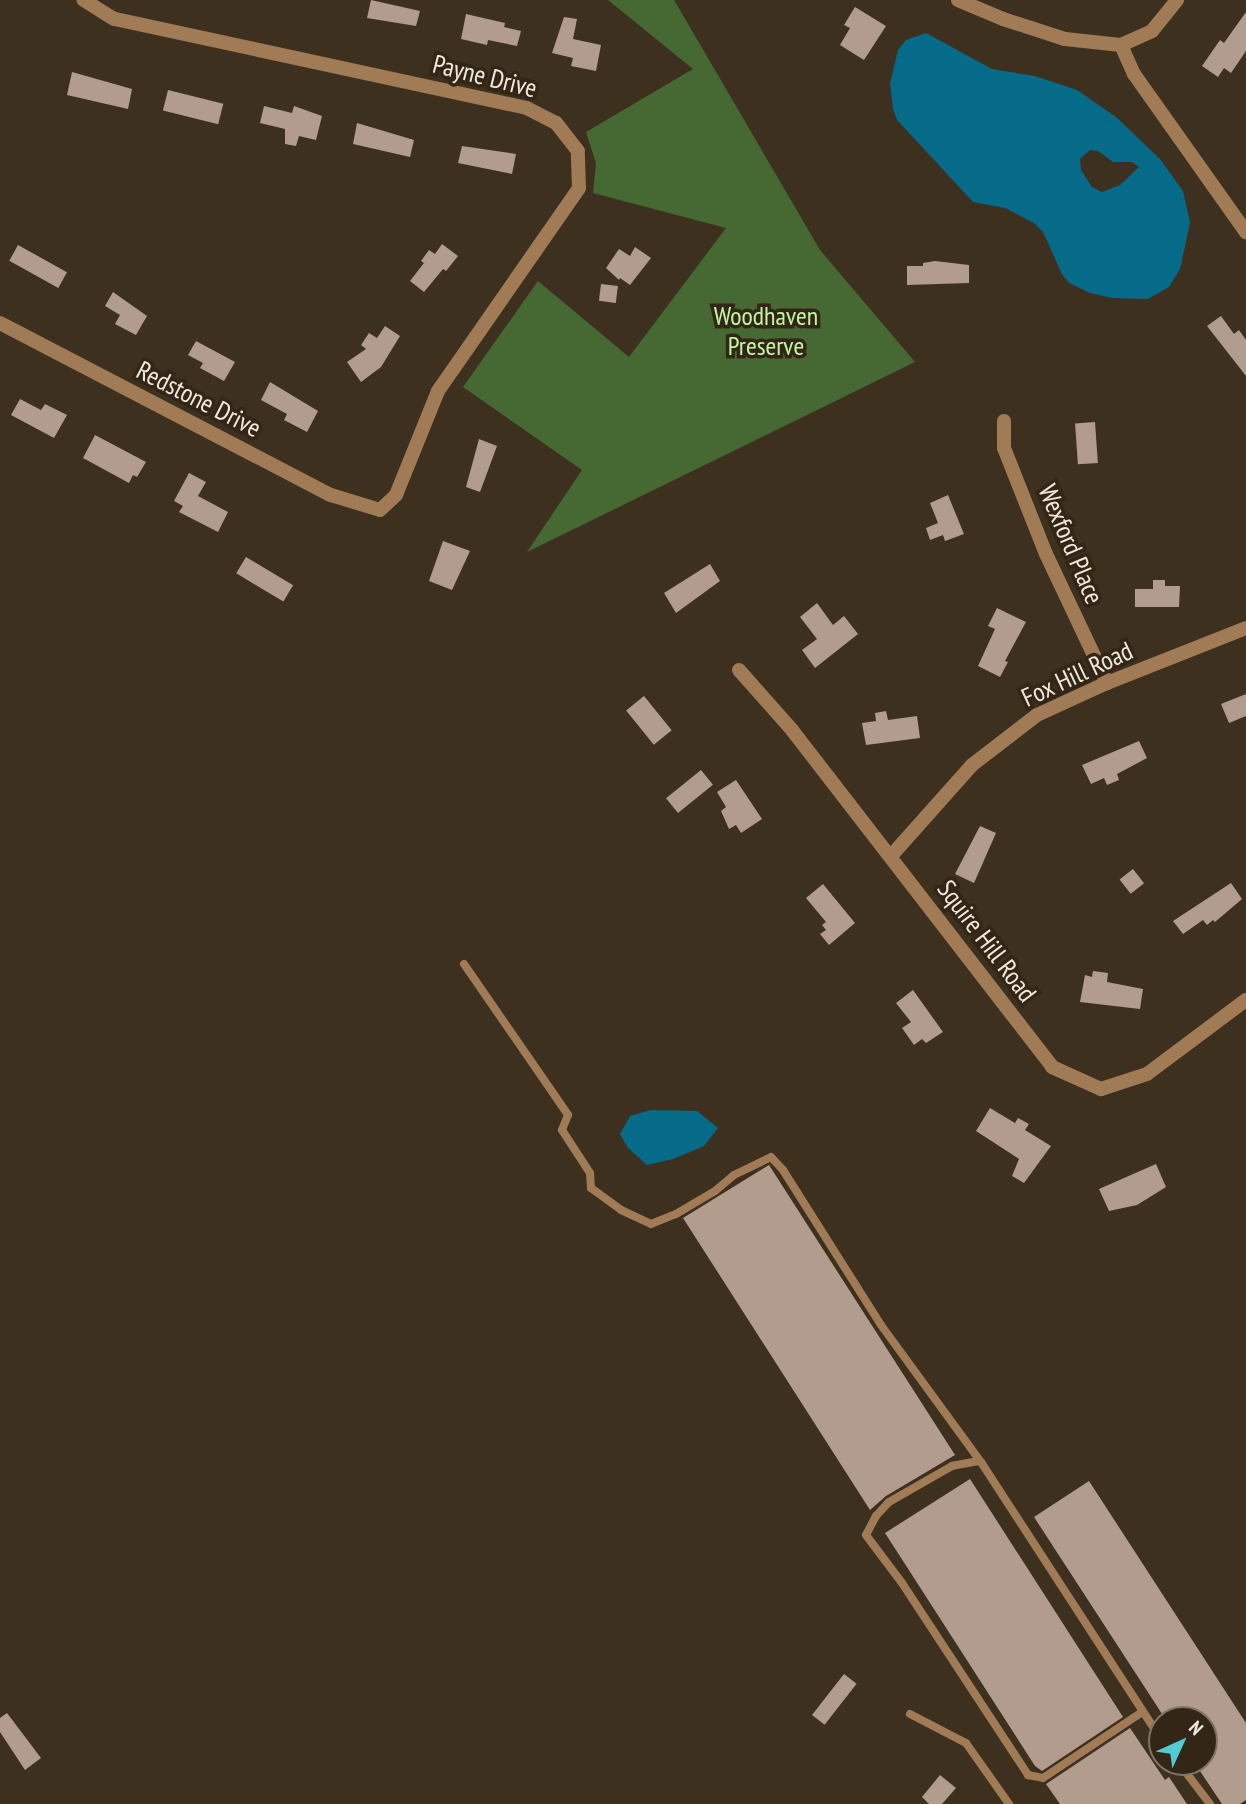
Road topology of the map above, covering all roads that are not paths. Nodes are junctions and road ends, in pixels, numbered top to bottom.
1 (84, 0) edge
2 (958, 0) edge
3 (1177, 0) edge
4 (1121, 45) junction
5 (1246, 232) edge
6 (0, 323) edge
7 (1004, 421) dead end
8 (380, 510) joint
9 (1246, 628) edge
10 (739, 670) dead end
11 (1107, 683) junction
12 (891, 856) junction
13 (464, 964) dead end
14 (1246, 1000) edge
15 (979, 1461) junction
16 (1141, 1713) junction
17 (910, 1714) dead end
18 (1148, 1722) edge
19 (1189, 1776) edge
20 (1009, 1804) edge
21 (1210, 1804) edge

1 - 8 street, Payne Drive
2 - 4 street
3 - 4 street
4 - 5 street
6 - 8 street, Redstone Drive
7 - 11 street, Wexford Place
9 - 11 street, Fox Hill Road
10 - 12 street, Squire Hill Road
11 - 12 street, Fox Hill Road
12 - 14 street, Squire Hill Road
13 - 15 lane
15 - 16 lane
15 - 16 lane
16 - 18 lane
17 - 20 lane
19 - 21 lane

